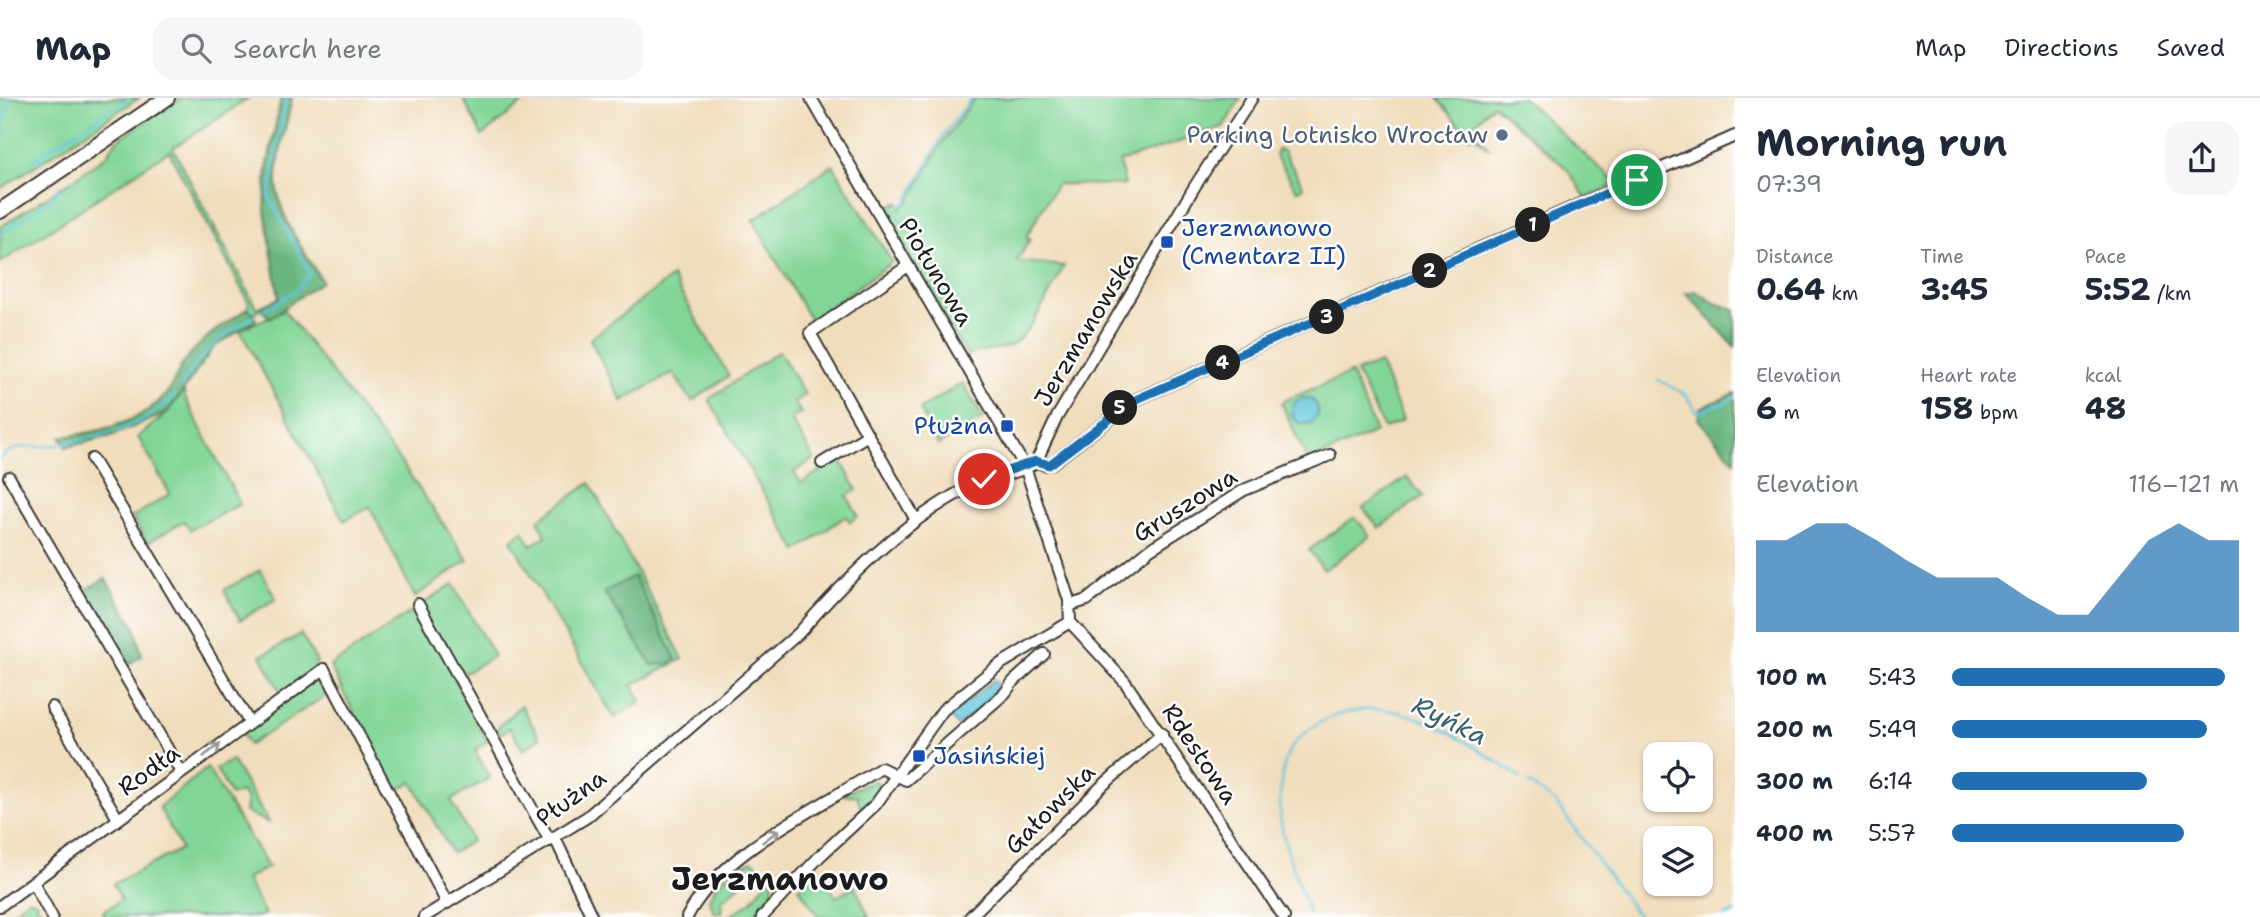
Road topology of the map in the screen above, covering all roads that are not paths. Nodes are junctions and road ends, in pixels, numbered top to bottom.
1 (167, 98) edge
2 (811, 98) edge
3 (1252, 98) edge
4 (1735, 136) edge
5 (0, 211) edge
6 (908, 267) junction
7 (869, 435) junction
8 (1330, 455) dead end
9 (92, 459) dead end
10 (1036, 461) junction
11 (822, 463) dead end
12 (1026, 467) junction
13 (9, 477) dead end
14 (916, 520) junction
15 (418, 604) dead end
16 (1071, 605) junction
17 (1070, 622) junction
18 (1044, 654) dead end
19 (999, 665) junction
20 (1013, 682) junction
21 (52, 707) dead end
22 (249, 722) junction
23 (1162, 734) junction
24 (181, 772) junction
25 (898, 775) junction
26 (118, 819) junction
27 (553, 840) junction
28 (33, 883) junction
29 (447, 902) junction
30 (0, 906) edge
31 (52, 917) edge
32 (424, 917) edge
33 (592, 917) edge
34 (687, 917) edge
35 (762, 917) edge
36 (970, 917) edge
37 (1284, 917) edge

1 - 5 main road
2 - 6 street, Piołunowa
3 - 10 street, Jerzmanowska
4 - 10 street
6 - 7 street
6 - 12 street, Piołunowa
7 - 11 street
7 - 14 street
8 - 16 street, Gruszowa
9 - 22 street
10 - 12 street
12 - 14 street, Płużna
12 - 16 street
13 - 24 street
14 - 27 street, Płużna
15 - 27 street
16 - 17 street
17 - 19 street
17 - 23 street, Rdestowa
18 - 20 street
19 - 20 street
19 - 25 street
20 - 25 street
21 - 26 street
24 -> 22 street, Rodła
22 - 29 street, Rodła
23 - 36 street, Gałowska
23 - 37 street, Rdestowa
24 - 26 street, Rodła
34 -> 25 street
25 - 35 street
26 - 28 street, Rodła
27 - 29 street, Płużna
27 - 33 street
28 - 30 street, Rodła
28 - 31 street
29 - 32 street, Płużna

